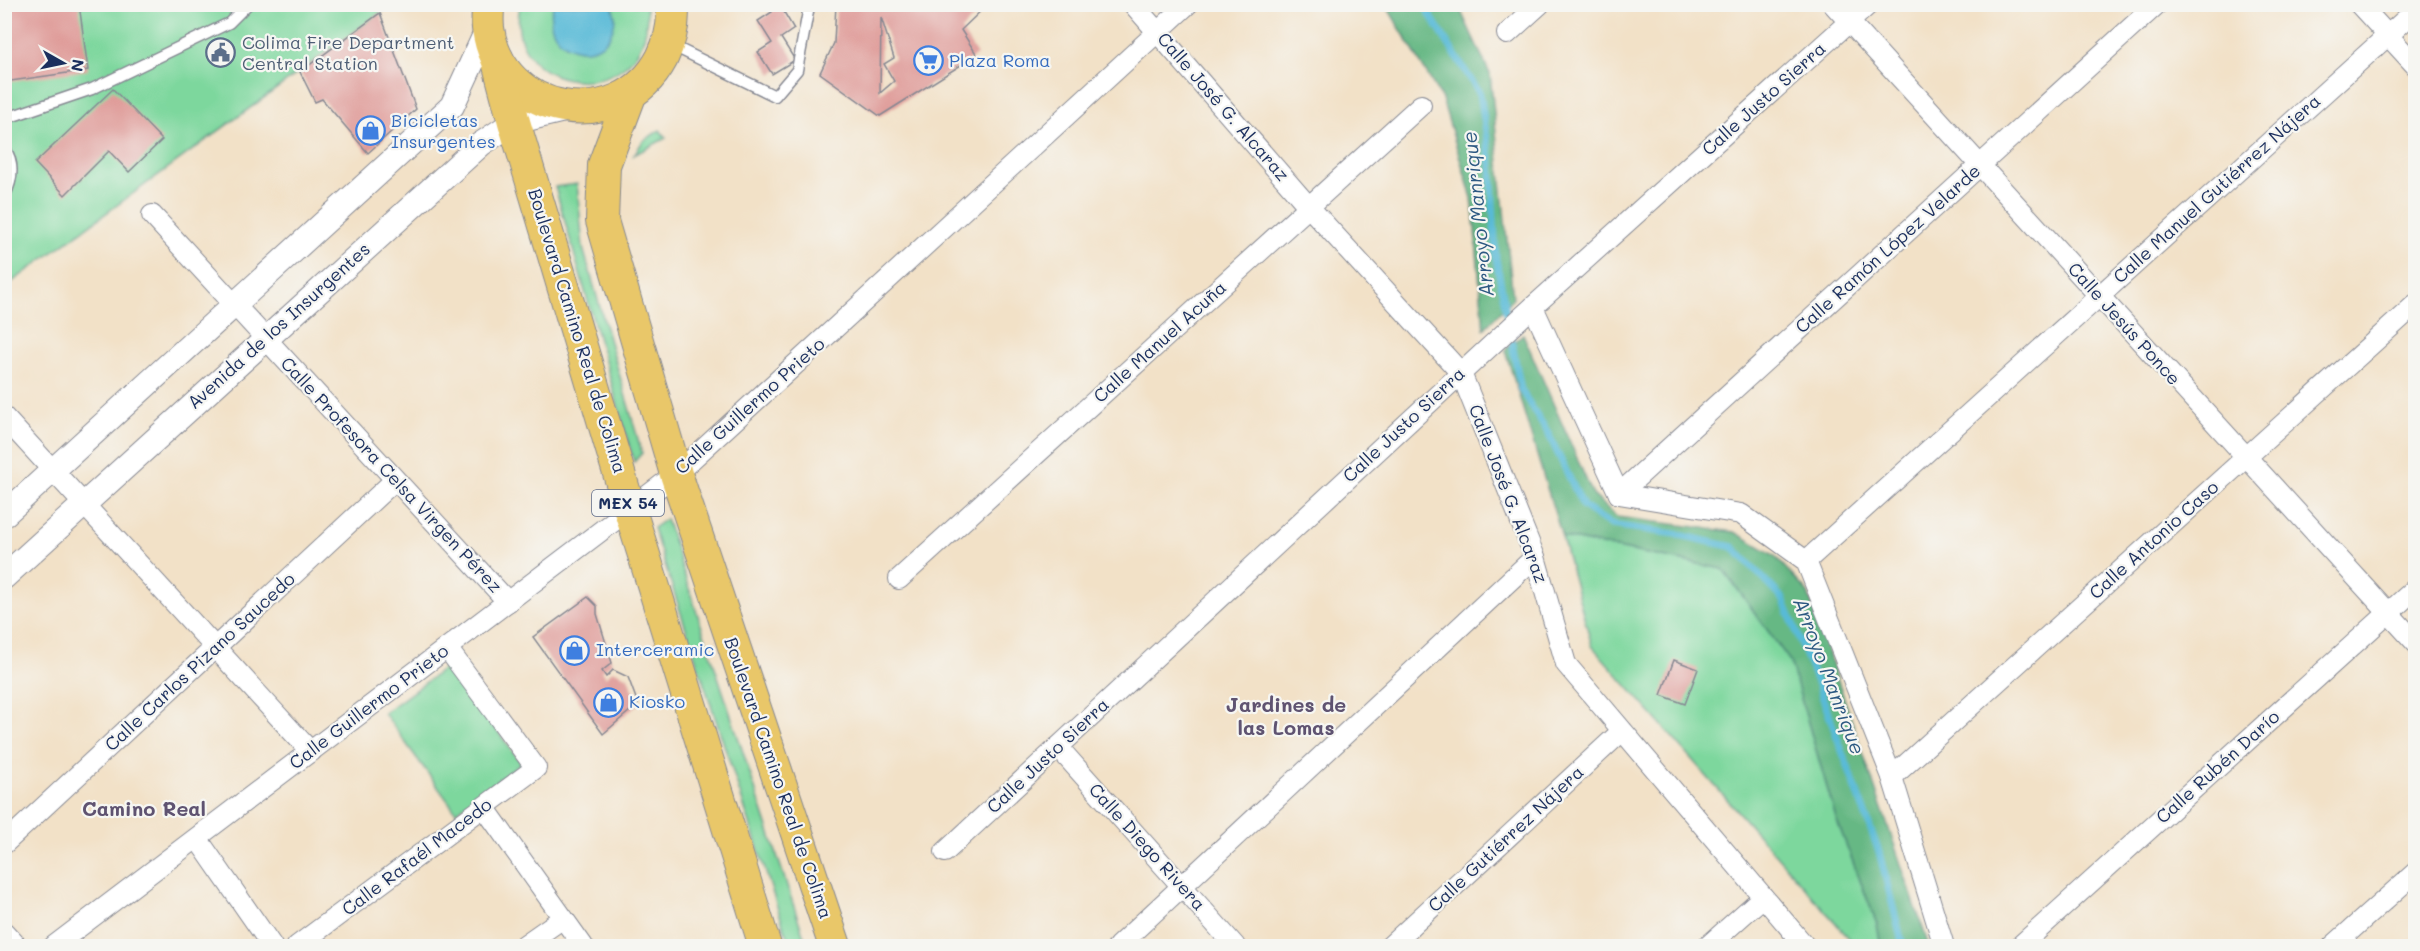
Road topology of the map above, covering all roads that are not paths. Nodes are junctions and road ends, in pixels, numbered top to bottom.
1 (248, 4) edge
2 (806, 4) edge
3 (1133, 4) edge
4 (1188, 4) edge
5 (1540, 4) edge
6 (1833, 4) edge
7 (1869, 4) edge
8 (2157, 4) edge
9 (2359, 4) edge
10 (2415, 10) edge
11 (488, 16) edge
12 (673, 17) edge
13 (1849, 22) junction
14 (1158, 32) junction
15 (1507, 34) dead end
16 (2387, 35) junction
17 (497, 58) junction
18 (2415, 66) edge
19 (631, 93) junction
20 (1421, 105) dead end
21 (572, 108) junction
22 (4, 119) edge
23 (514, 122) junction
24 (4, 147) edge
25 (1980, 165) junction
26 (4, 197) edge
27 (1309, 207) junction
28 (152, 215) dead end
29 (2099, 296) junction
30 (2415, 304) edge
31 (235, 305) junction
32 (1529, 311) junction
33 (265, 338) junction
34 (1461, 373) junction
35 (4, 417) edge
36 (2246, 457) junction
37 (53, 471) junction
38 (676, 474) junction
39 (395, 480) junction
40 (1619, 494) junction
41 (84, 504) junction
42 (630, 510) junction
43 (4, 515) edge
44 (1535, 557) junction
45 (1806, 561) junction
46 (4, 577) edge
47 (898, 579) dead end
48 (2415, 588) edge
49 (508, 602) junction
50 (2388, 613) junction
51 (2415, 643) edge
52 (215, 647) junction
53 (447, 648) junction
54 (1622, 730) junction
55 (1058, 747) junction
56 (311, 752) junction
57 (1892, 777) junction
58 (484, 807) junction
59 (197, 838) junction
60 (4, 844) edge
61 (945, 852) dead end
62 (2415, 872) edge
63 (1183, 888) junction
64 (1763, 897) junction
65 (563, 918) junction
66 (4, 932) edge
67 (17, 946) edge
68 (54, 946) edge
69 (272, 946) edge
70 (297, 946) edge
71 (523, 946) edge
72 (583, 946) edge
73 (765, 946) edge
74 (835, 946) edge
75 (1118, 946) edge
76 (1235, 946) edge
77 (1390, 946) edge
78 (1708, 946) edge
79 (1805, 946) edge
80 (1944, 946) edge
81 (2019, 946) edge
82 (2333, 946) edge

1 - 22 lane
2 - 12 lane
3 - 14 street, Calle José G. Alcaraz
4 - 14 street, Calle Guillermo Prieto
5 - 15 street
6 - 13 street, Calle Jesús Ponce
7 - 13 street, Calle Justo Sierra
8 - 25 street, Calle Ramón López Velarde
9 - 16 street
10 - 16 street, Calle Manuel Gutiérrez Nájera
11 - 17 main road, Boulevard Camino Real de Colima
11 - 31 street
12 - 19 main road
13 - 25 street, Calle Jesús Ponce
13 - 32 street, Calle Justo Sierra
14 - 27 street, Calle José G. Alcaraz
14 - 38 street, Calle Guillermo Prieto
16 - 18 street
16 - 29 street, Calle Manuel Gutiérrez Nájera
17 - 21 main road
17 - 23 main road, Boulevard Camino Real de Colima / MEX 54
19 - 21 main road
19 - 38 main road, Boulevard Camino Real de Colima / MEX 54
20 - 27 street, Calle Manuel Acuña
21 - 23 street, Avenida de los Insurgentes
23 - 33 street, Avenida de los Insurgentes
23 - 42 main road, Boulevard Camino Real de Colima / MEX 54
24 - 26 lane
25 - 29 street, Calle Jesús Ponce
25 - 40 street, Calle Ramón López Velarde
27 - 34 street, Calle José G. Alcaraz
27 - 47 street, Calle Manuel Acuña
28 - 31 street, Calle Profesora Celsa Virgen Pérez
29 - 36 street, Calle Jesús Ponce
29 - 45 street, Calle Manuel Gutiérrez Nájera
30 - 36 street, Calle Antonio Caso
31 - 33 street, Calle Profesora Celsa Virgen Pérez
31 - 37 street
32 - 34 street, Calle Justo Sierra
32 - 40 street
33 - 39 street, Calle Profesora Celsa Virgen Pérez
33 - 41 street, Avenida de los Insurgentes
34 - 44 street, Calle José G. Alcaraz
34 - 55 street, Calle Justo Sierra
35 - 37 street
36 - 50 street, Calle Jesús Ponce
36 - 57 street, Calle Antonio Caso
37 - 41 street
37 - 43 street
38 - 42 street, Calle Guillermo Prieto
38 - 74 main road, Boulevard Camino Real de Colima / MEX 54
39 - 49 street, Calle Profesora Celsa Virgen Pérez
39 - 52 street, Calle Carlos Pizano Saucedo
40 - 45 street
41 - 46 street, Avenida de los Insurgentes
41 - 52 street
42 - 49 street, Calle Guillermo Prieto
42 - 73 main road, Boulevard Camino Real de Colima / MEX 54
44 - 54 street, Calle José G. Alcaraz
44 - 63 street
45 - 57 street
48 - 50 street, Calle Rubén Darío
49 - 53 street, Calle Guillermo Prieto
50 - 51 street, Calle Jesús Ponce
50 - 81 street, Calle Rubén Darío
52 - 56 street
52 - 60 street, Calle Carlos Pizano Saucedo
53 - 56 street, Calle Guillermo Prieto
53 - 58 street, Calle Rafaél Macedo
54 - 64 street, Calle José G. Alcaraz
54 - 77 street, Calle Gutiérrez Nájera
55 - 61 street, Calle Justo Sierra
55 - 63 street, Calle Diego Rivera
56 - 59 street, Calle Guillermo Prieto
57 - 80 street
58 - 65 street
58 - 70 street, Calle Rafaél Macedo
59 - 68 street, Calle Guillermo Prieto
59 - 69 street
62 - 82 street
63 - 75 street
63 - 76 street, Calle Diego Rivera
64 - 78 street
64 - 79 street, Calle José G. Alcaraz
65 - 71 street
65 - 72 street
66 - 67 street

